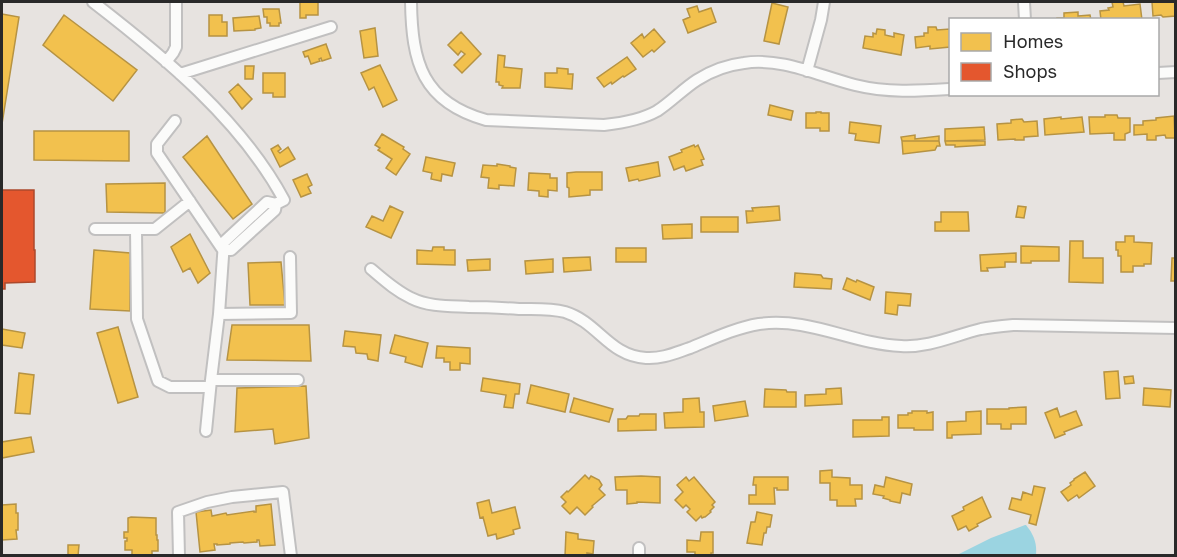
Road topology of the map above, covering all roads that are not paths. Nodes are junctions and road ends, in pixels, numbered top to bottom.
1 (93, 2) edge
2 (176, 2) edge
3 (411, 2) edge
4 (824, 2) edge
5 (1024, 2) edge
6 (1025, 18) edge
7 (331, 27) dead end
8 (166, 62) junction
9 (807, 71) junction
10 (1176, 72) edge
11 (1159, 73) edge
12 (180, 74) junction
13 (949, 89) edge
14 (175, 121) dead end
15 (190, 201) junction
16 (95, 229) dead end
17 (135, 229) junction
18 (224, 250) junction
19 (290, 257) dead end
20 (370, 269) dead end
21 (219, 314) junction
22 (1176, 328) edge
23 (298, 380) dead end
24 (211, 383) junction
25 (206, 431) dead end
26 (179, 555) edge
27 (291, 555) edge

1 - 8 street
2 - 8 street
3 - 9 street
4 - 9 street
5 - 6 street
7 - 12 street
8 - 12 street
9 - 13 street
10 - 11 street
12 - 18 street
14 - 15 street
15 - 17 street
15 - 18 street
16 - 17 street
17 - 24 street
18 - 21 street
19 - 21 street
20 - 22 street
21 - 24 street
23 - 24 street
24 - 25 street
26 - 27 street

